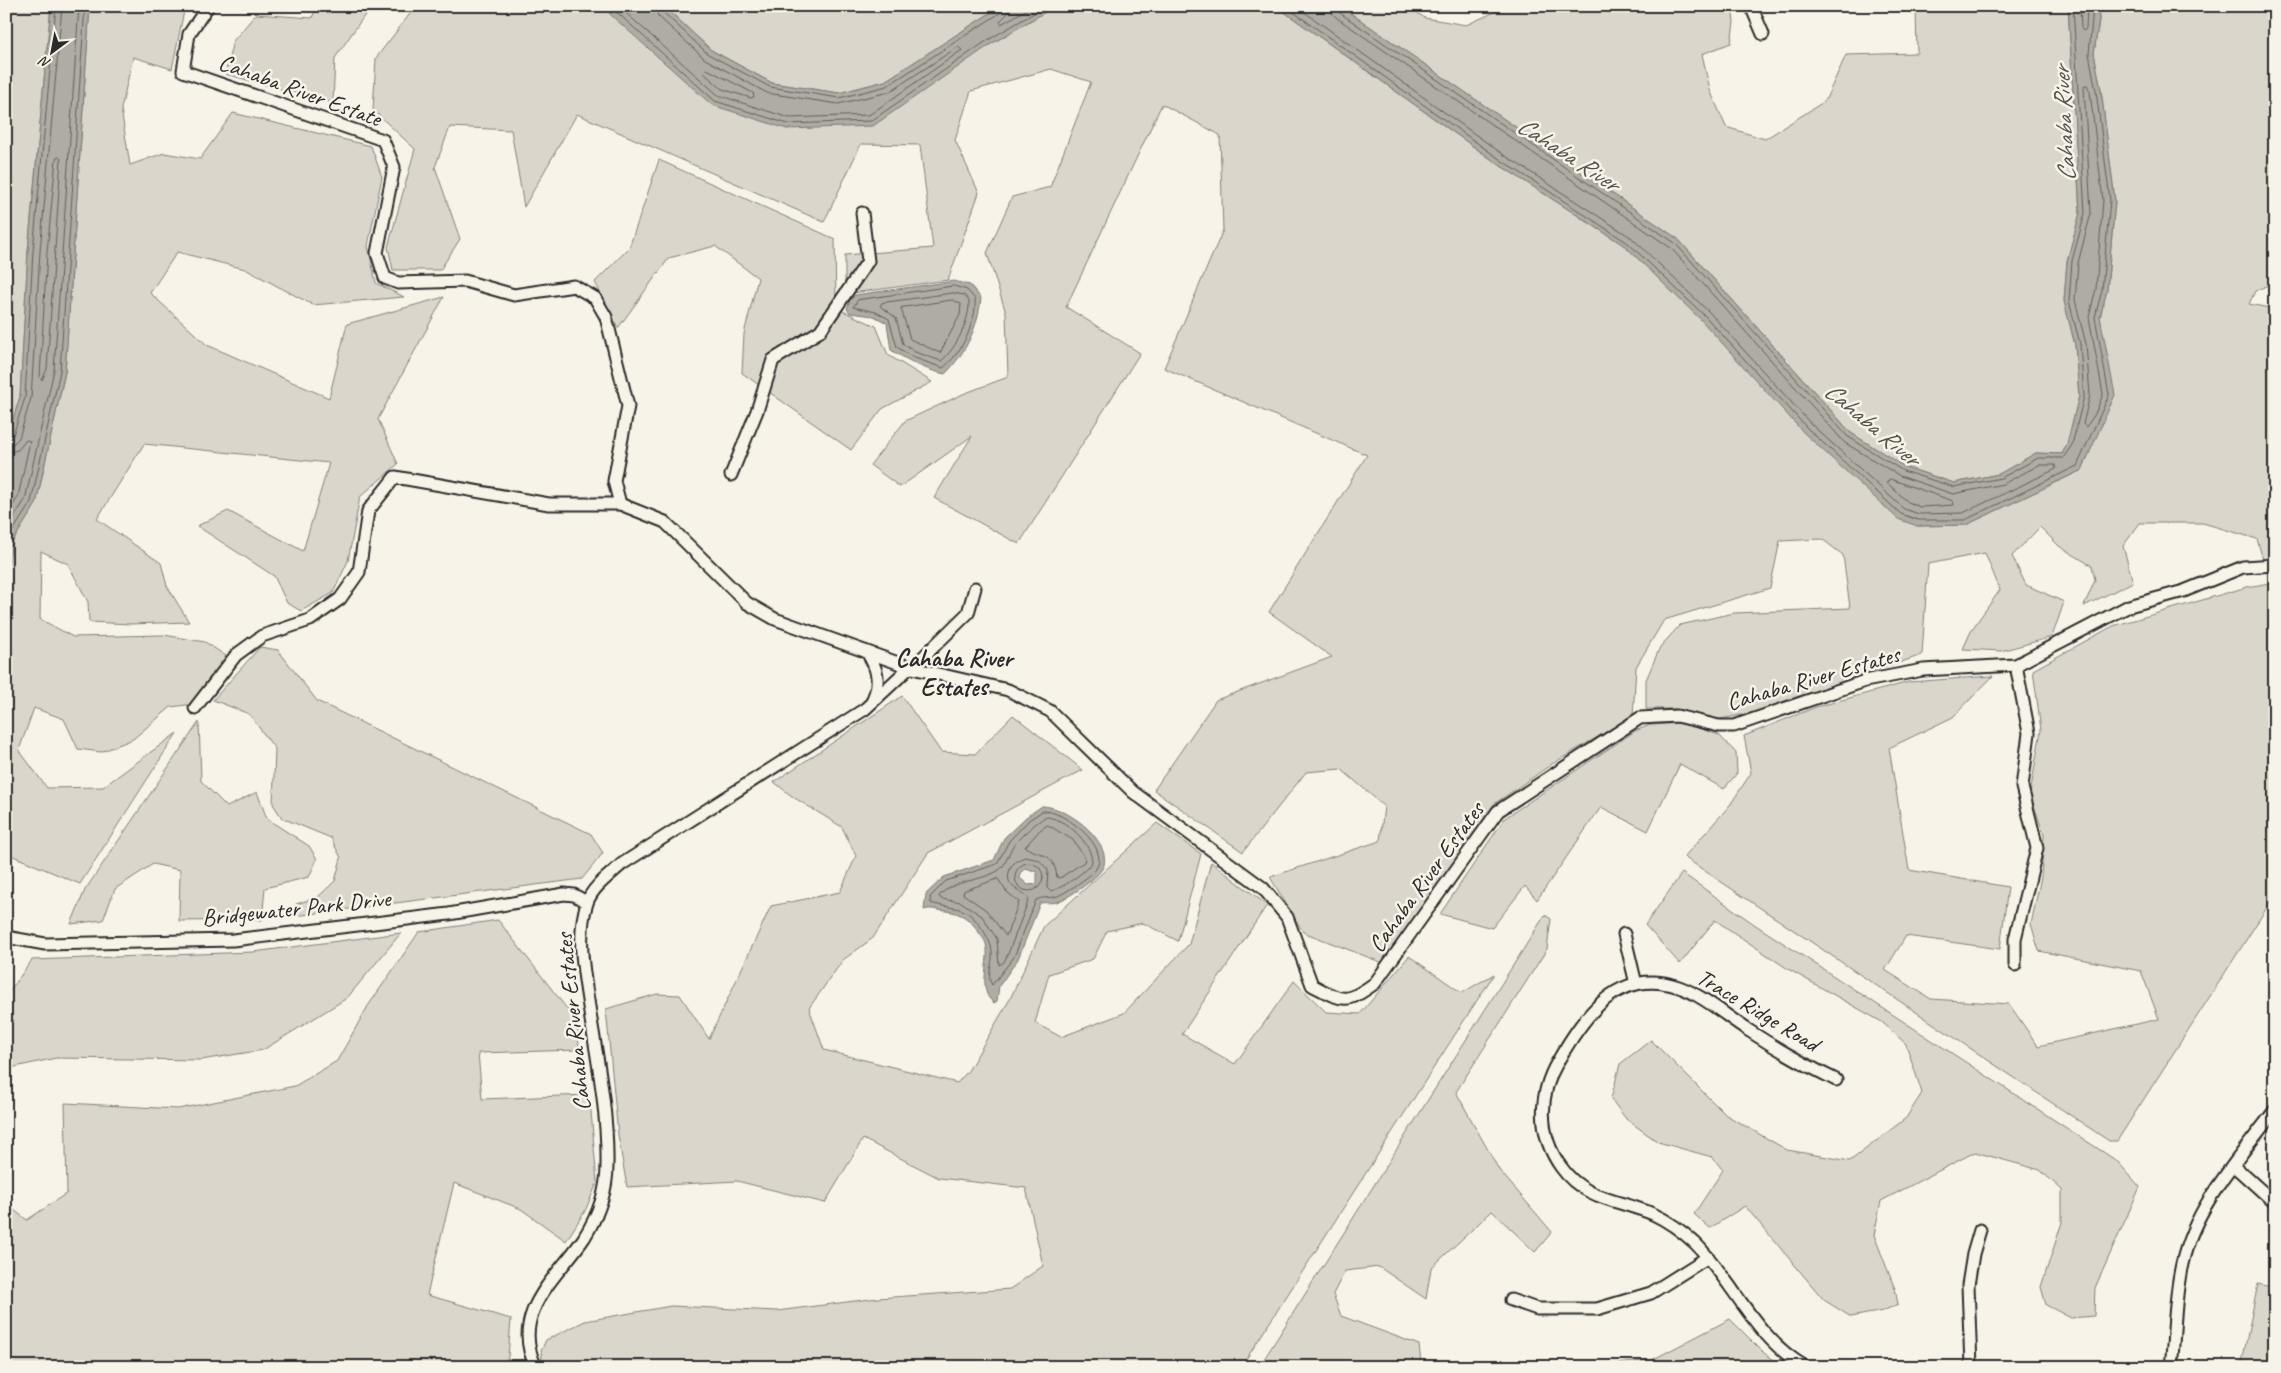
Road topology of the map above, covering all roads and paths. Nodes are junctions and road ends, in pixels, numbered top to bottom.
1 (208, 6) edge
2 (1750, 6) edge
3 (1763, 34) dead end
4 (862, 213) dead end
5 (731, 475) dead end
6 (620, 504) junction
7 (2275, 565) edge
8 (974, 588) dead end
9 (867, 652) junction
10 (2016, 665) junction
11 (911, 667) junction
12 (873, 698) junction
13 (195, 708) dead end
14 (587, 902) junction
15 (1624, 934) dead end
16 (6, 937) edge
17 (2015, 966) dead end
18 (1636, 984) junction
19 (1836, 1080) dead end
20 (2275, 1110) edge
21 (2234, 1166) junction
22 (2275, 1203) edge
23 (1980, 1230) dead end
24 (1708, 1258) junction
25 (1511, 1300) dead end
26 (536, 1367) edge
27 (1806, 1367) edge
28 (1971, 1367) edge
29 (2171, 1367) edge

1 - 6 street, Cahaba River Estate
2 - 3 street
4 - 5 street
6 - 9 street, Cahaba River Estates
6 - 13 street, Cahaba River Estates
7 - 10 street, Cahaba River Estates
8 - 11 street
9 - 11 street, Cahaba River Estates
9 - 12 street
10 - 11 street, Cahaba River Estates
10 - 17 street
11 - 12 street, Cahaba River Estates
12 - 14 street, Cahaba River Estates
14 - 16 street, Bridgewater Park Drive
14 - 26 street, Cahaba River Estates
15 - 18 street
18 - 19 street, Trace Ridge Road
18 - 24 street, Trace Ridge Road
20 - 21 street
21 - 22 street
21 - 29 street
23 - 28 street
24 - 25 street
24 - 27 street, Trace Ridge Road

